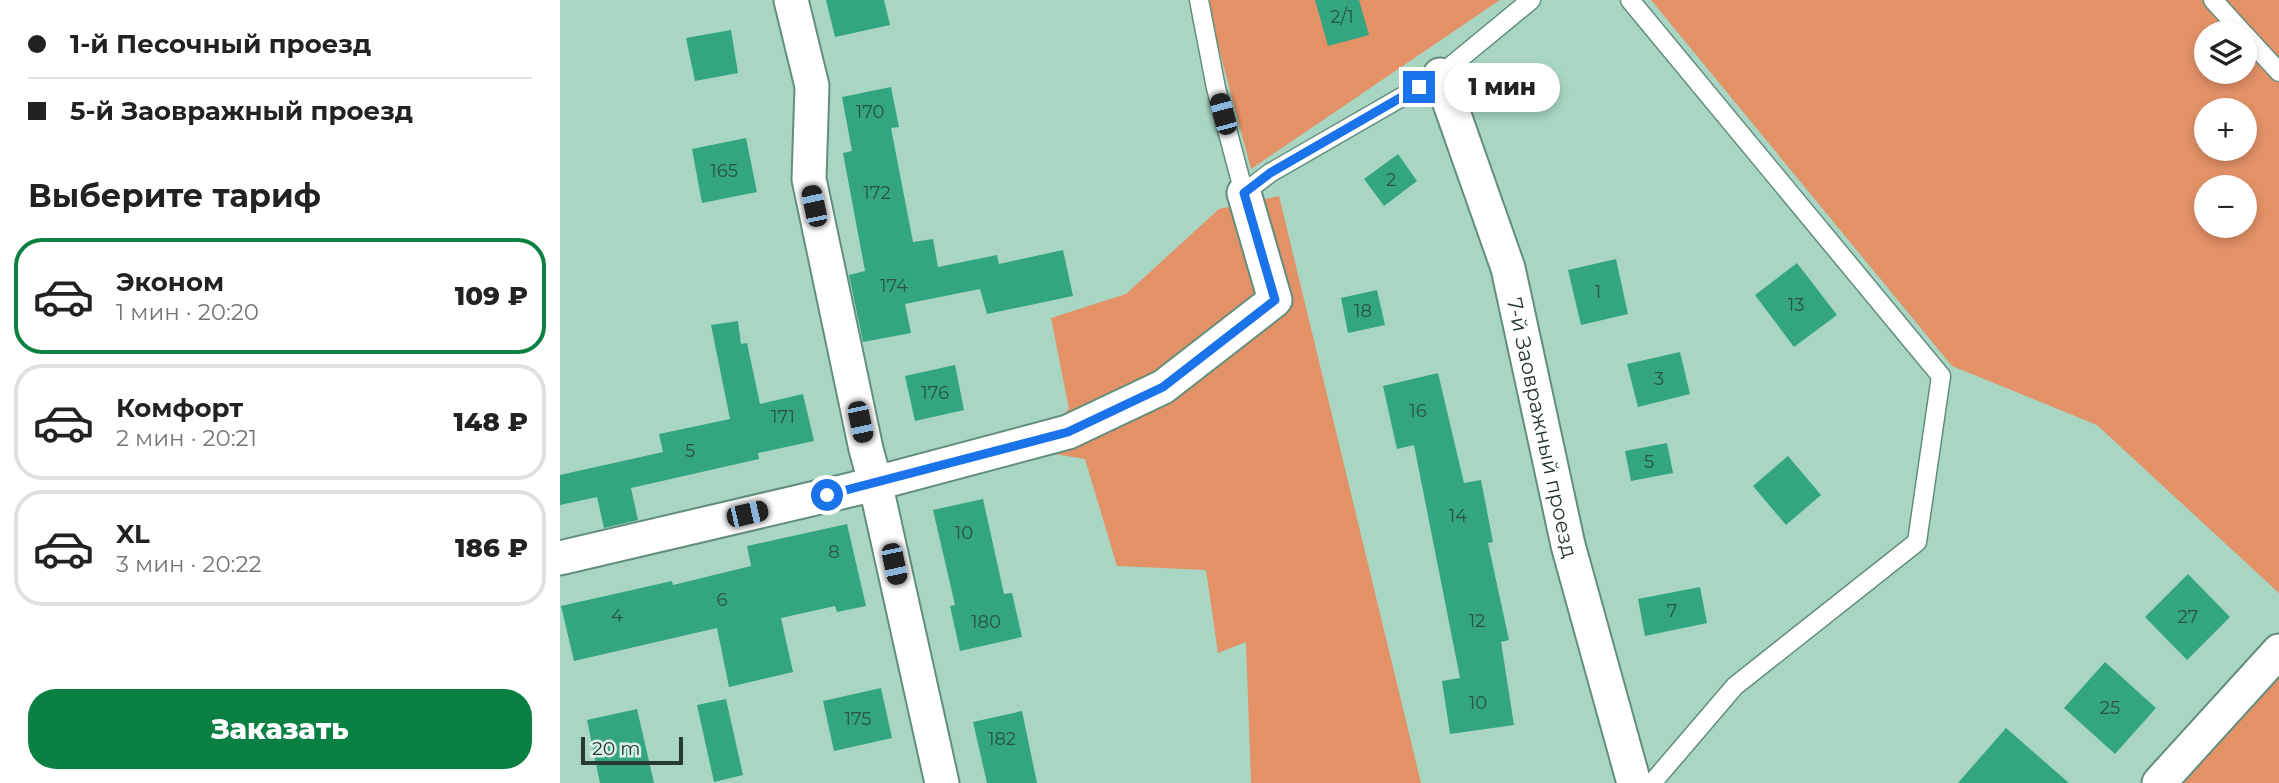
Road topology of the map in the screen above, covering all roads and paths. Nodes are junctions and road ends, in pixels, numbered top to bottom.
1 (791, 0) edge
2 (1199, 0) edge
3 (1531, 0) edge
4 (1630, 0) edge
5 (2213, 0) edge
6 (2232, 21) edge
7 (2257, 48) edge
8 (2279, 72) edge
9 (1440, 75) junction
10 (1244, 193) junction
11 (875, 482) junction
12 (560, 558) edge
13 (2279, 651) edge
14 (942, 783) edge
15 (1634, 783) edge
16 (1652, 783) edge
17 (2159, 783) edge

1 - 11 street
2 - 10 lane
3 - 9 lane
4 - 16 lane
5 - 6 lane
7 - 8 lane
9 - 10 lane
9 - 15 street, 7-й Заовражный проезд
10 - 11 street
11 - 12 street
11 - 14 street
13 - 17 street

